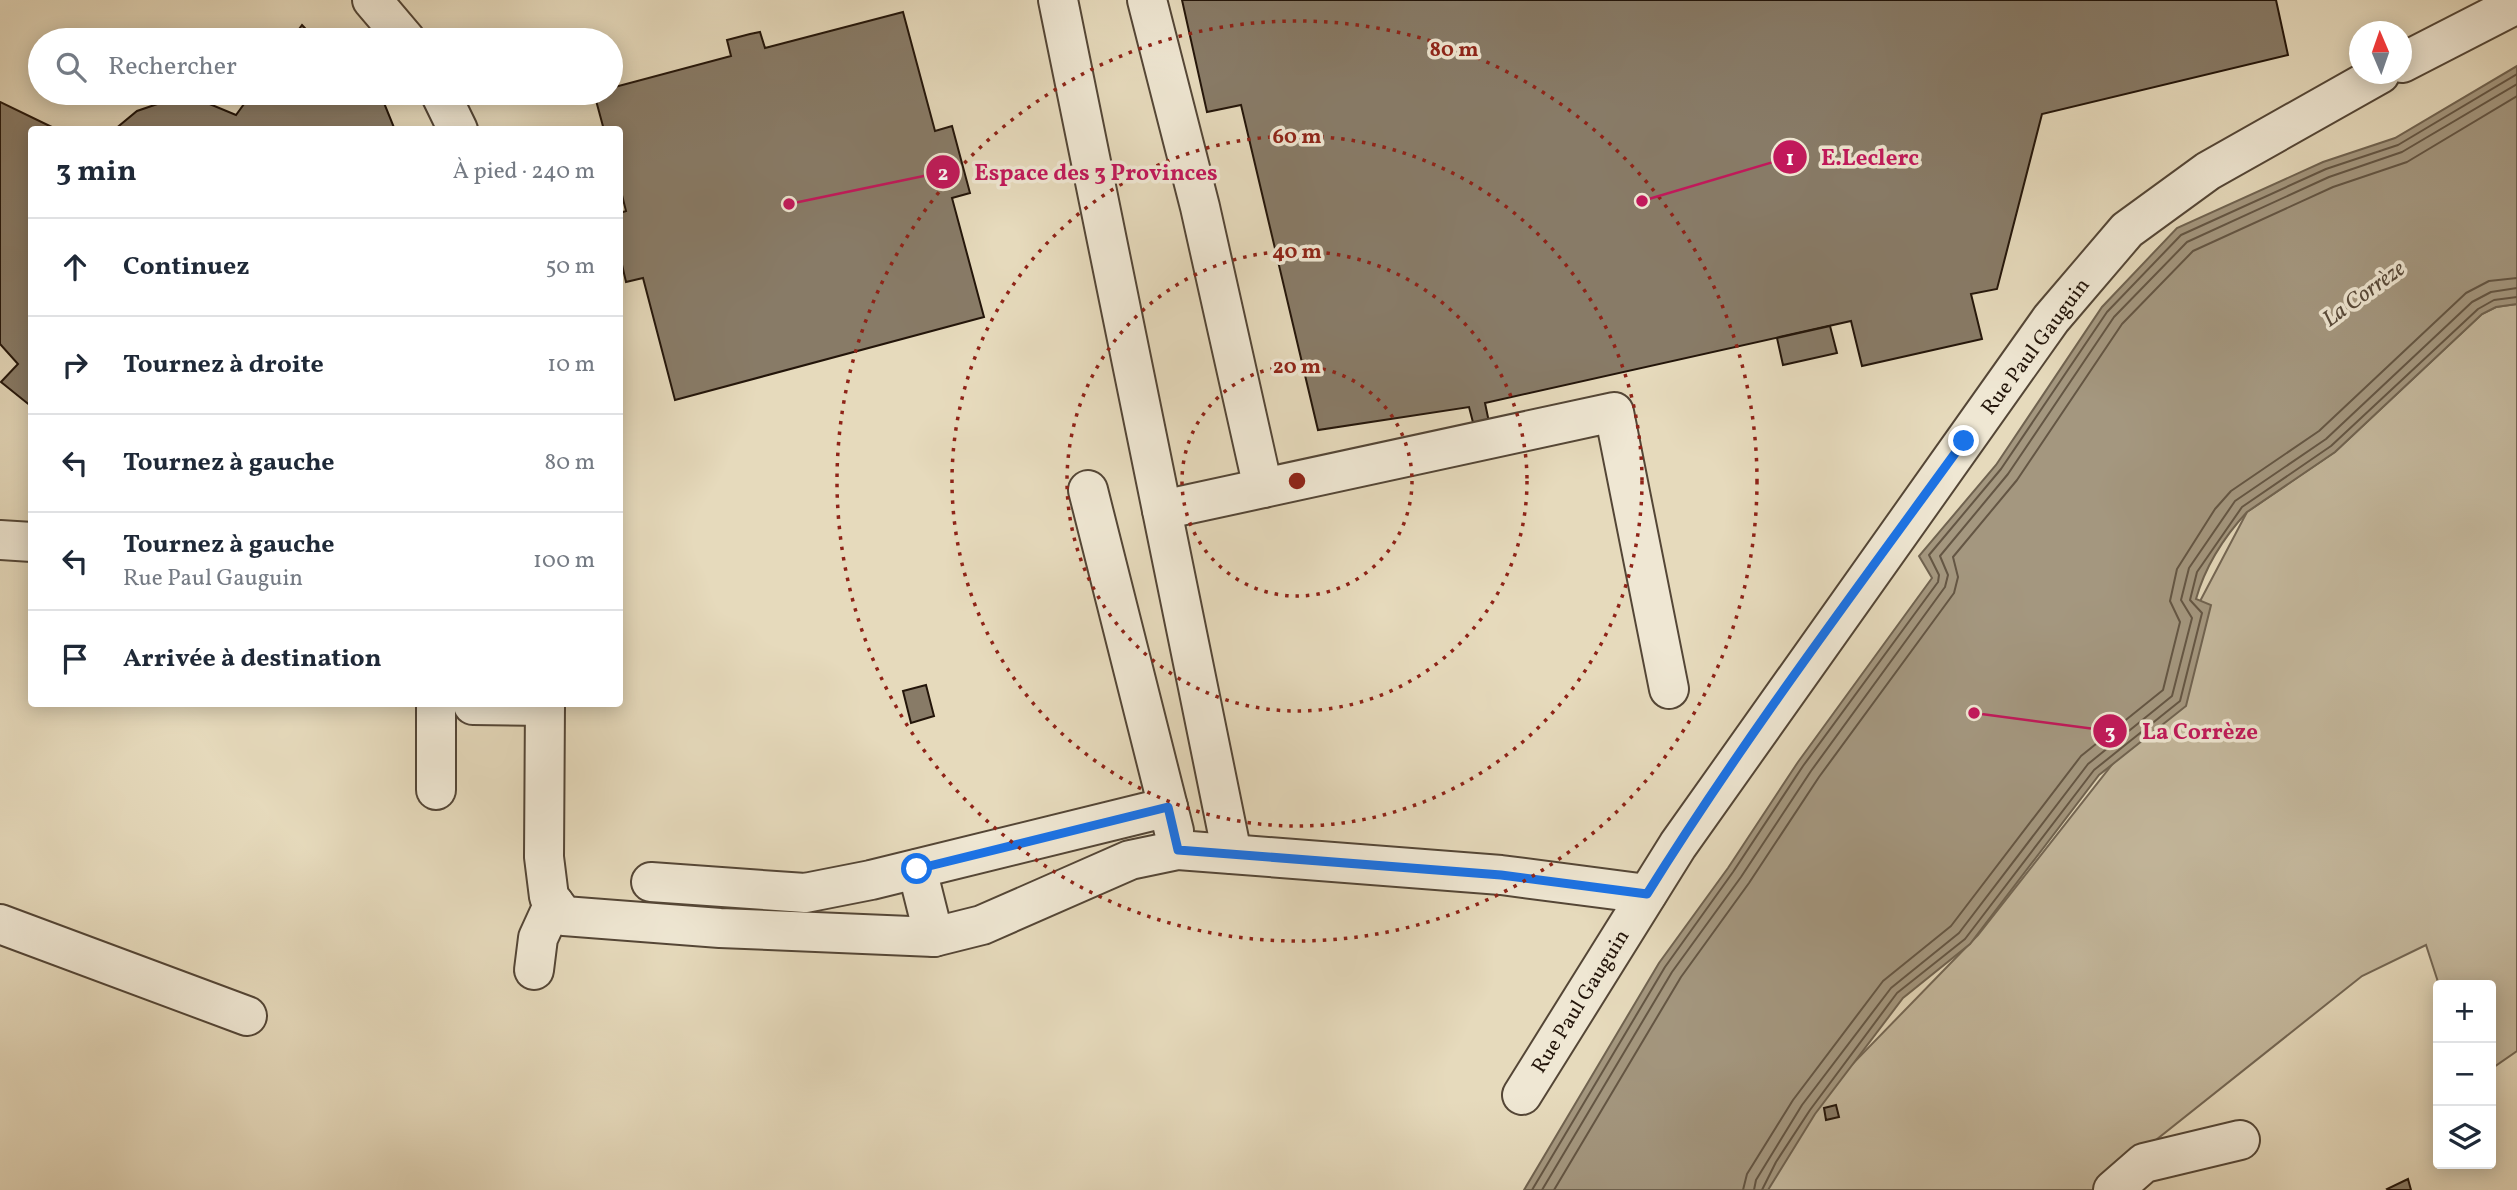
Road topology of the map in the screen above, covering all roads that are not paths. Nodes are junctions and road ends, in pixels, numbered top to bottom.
1 (372, 0) edge
2 (1058, 0) edge
3 (1147, 0) edge
4 (2517, 4) edge
5 (396, 28) edge
6 (2412, 58) edge
7 (2362, 84) edge
8 (446, 105) edge
9 (456, 126) edge
10 (1264, 488) junction
11 (1088, 490) dead end
12 (1162, 510) junction
13 (0, 540) edge
14 (28, 542) edge
15 (1669, 689) dead end
16 (454, 707) edge
17 (545, 707) edge
18 (436, 790) dead end
19 (1168, 807) junction
20 (1178, 850) junction
21 (1232, 854) junction
22 (917, 869) junction
23 (651, 882) dead end
24 (1647, 894) junction
25 (554, 903) junction
26 (0, 924) edge
27 (934, 937) junction
28 (534, 970) dead end
29 (247, 1016) dead end
30 (1522, 1095) dead end
31 (2241, 1140) dead end
32 (2113, 1190) edge

1 - 5 street
2 - 12 street
3 - 10 street
4 - 6 street
7 - 24 street, Rue Paul Gauguin
8 - 9 street
10 - 12 street
10 - 15 street
11 - 19 street
12 - 21 street
13 - 14 street
16 - 18 street
17 - 25 street
19 - 20 street
19 - 22 street
20 - 21 street
20 - 27 street
21 - 24 street
22 - 23 street
22 - 27 street
24 - 30 street, Rue Paul Gauguin
25 - 27 street
25 - 28 street
26 - 29 street
31 - 32 street

